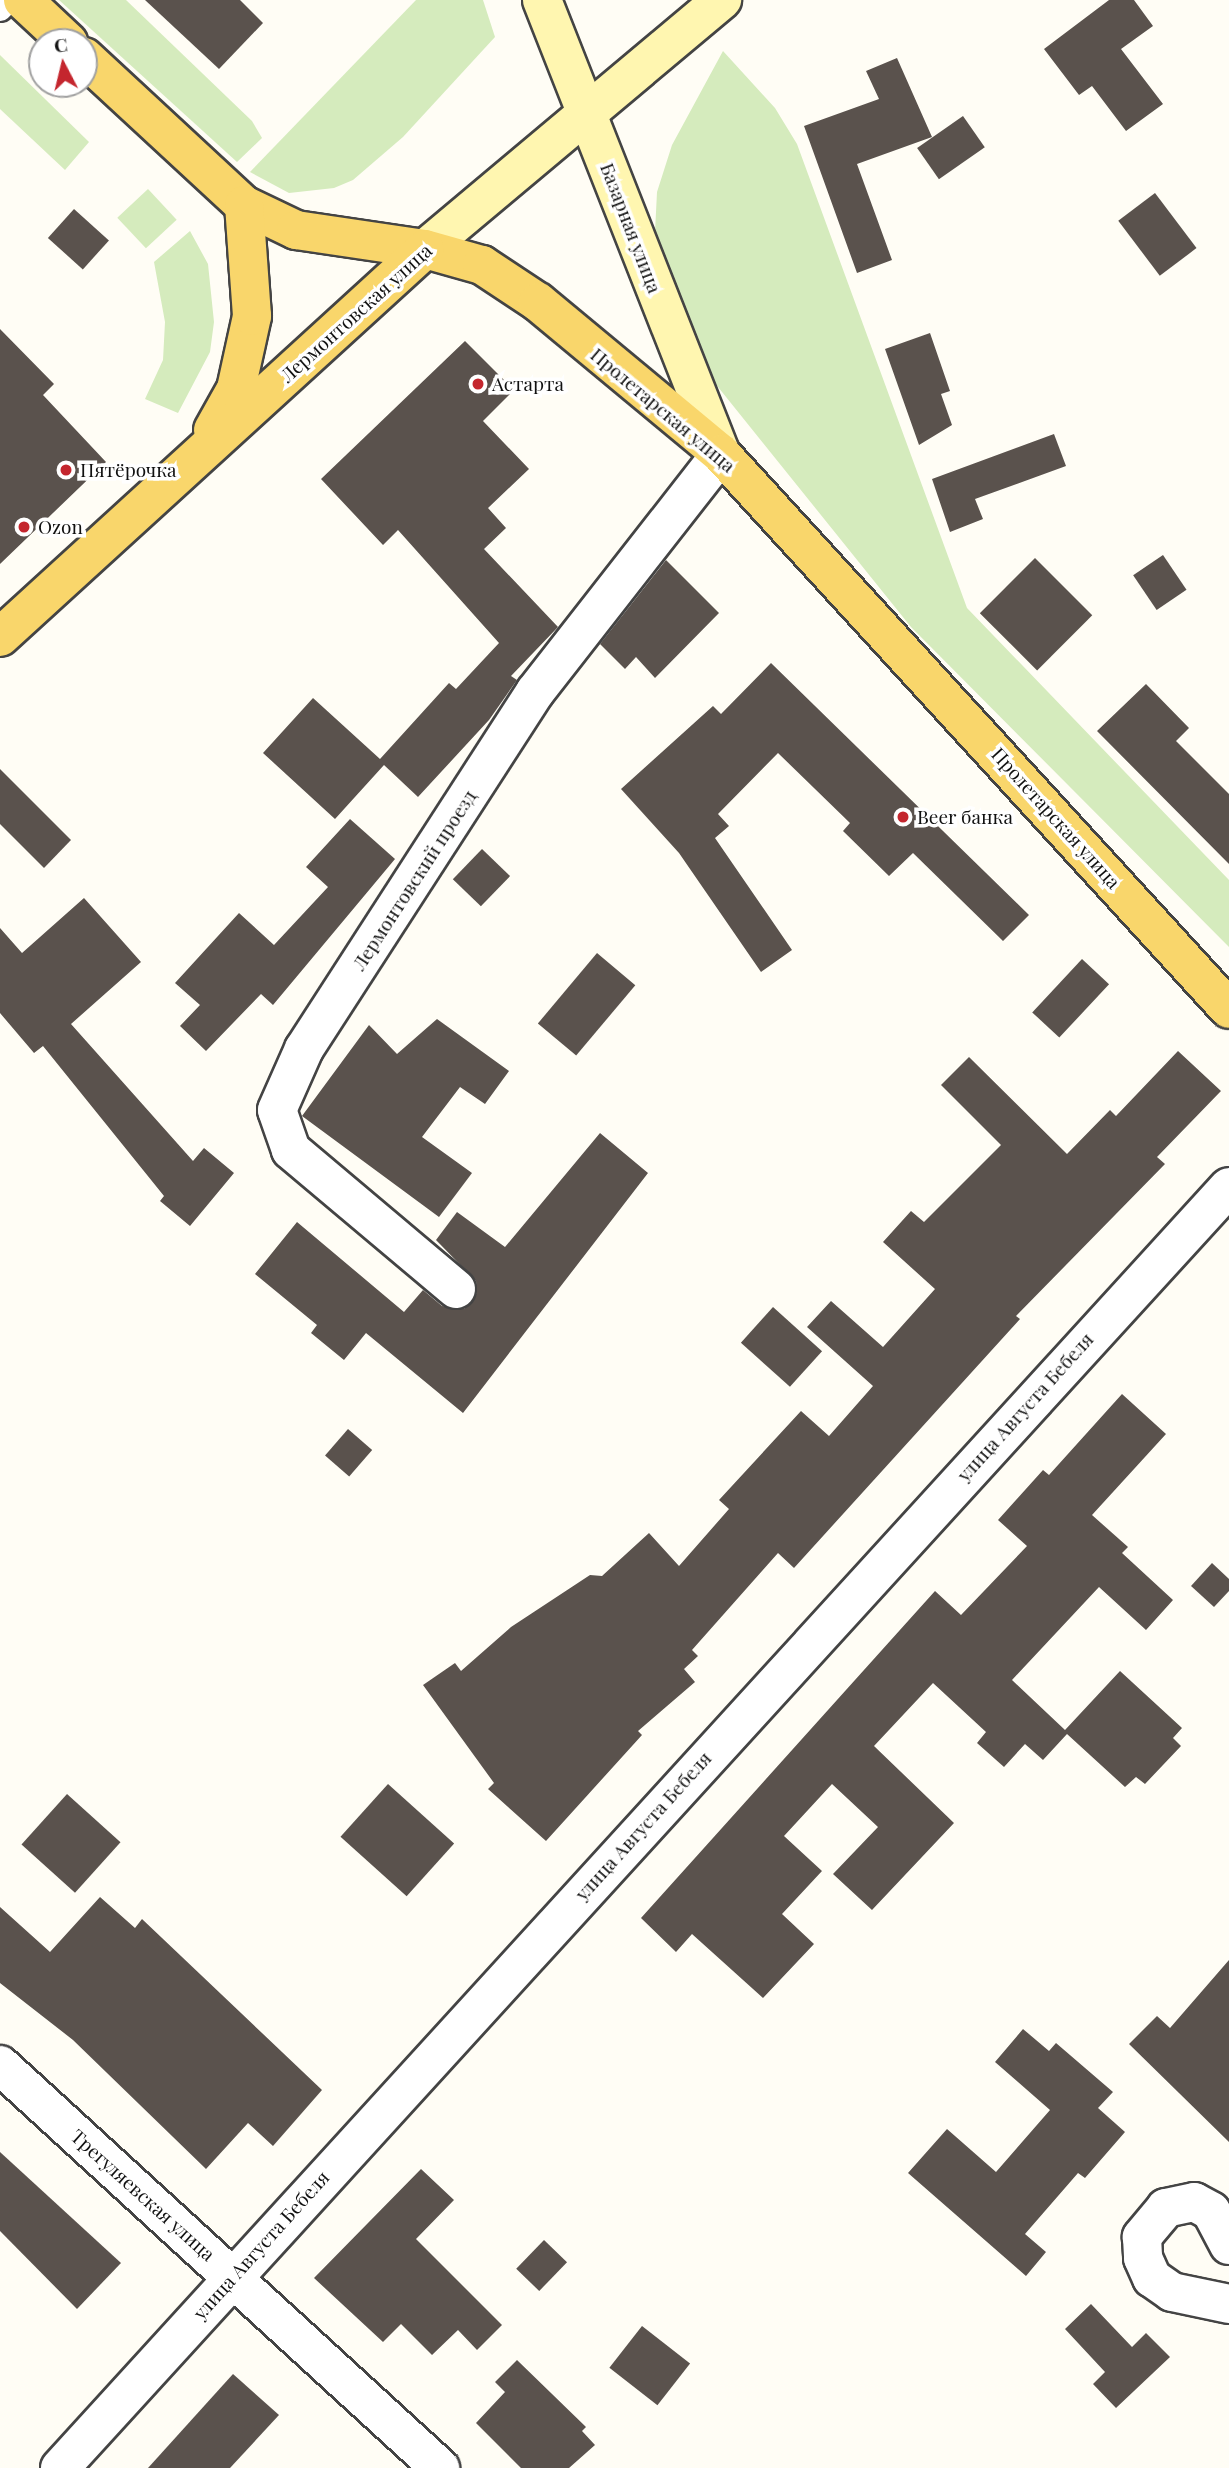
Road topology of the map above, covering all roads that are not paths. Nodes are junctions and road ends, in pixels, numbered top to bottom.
1 (10, 0) edge
2 (23, 0) edge
3 (542, 0) edge
4 (722, 0) edge
5 (0, 10) edge
6 (53, 28) edge
7 (98, 70) edge
8 (588, 112) junction
9 (244, 205) junction
10 (425, 249) junction
11 (200, 454) junction
12 (721, 454) junction
13 (0, 637) edge
14 (1229, 1009) edge
15 (1229, 1187) edge
16 (456, 1289) dead end
17 (0, 2065) edge
18 (1229, 2245) edge
19 (232, 2276) junction
20 (1229, 2304) edge
21 (60, 2468) edge
22 (440, 2468) edge

1 - 5 lane
2 - 6 main road
3 - 8 main road, Базарная улица
4 - 8 main road, Лермонтовская улица
7 - 9 main road, Пролетарская улица
8 - 10 main road, Лермонтовская улица
8 - 12 main road, Базарная улица
9 - 10 main road, Пролетарская улица
9 - 11 main road
10 - 11 main road, Лермонтовская улица
10 - 12 main road, Пролетарская улица
11 - 13 main road, Лермонтовская улица
12 - 14 main road, Пролетарская улица
12 - 16 street, Лермонтовский проезд
15 - 19 street, улица Августа Бебеля
17 - 19 street, Трегуляевская улица
18 - 20 street
19 - 21 street, улица Августа Бебеля
19 - 22 street, Трегуляевская улица

